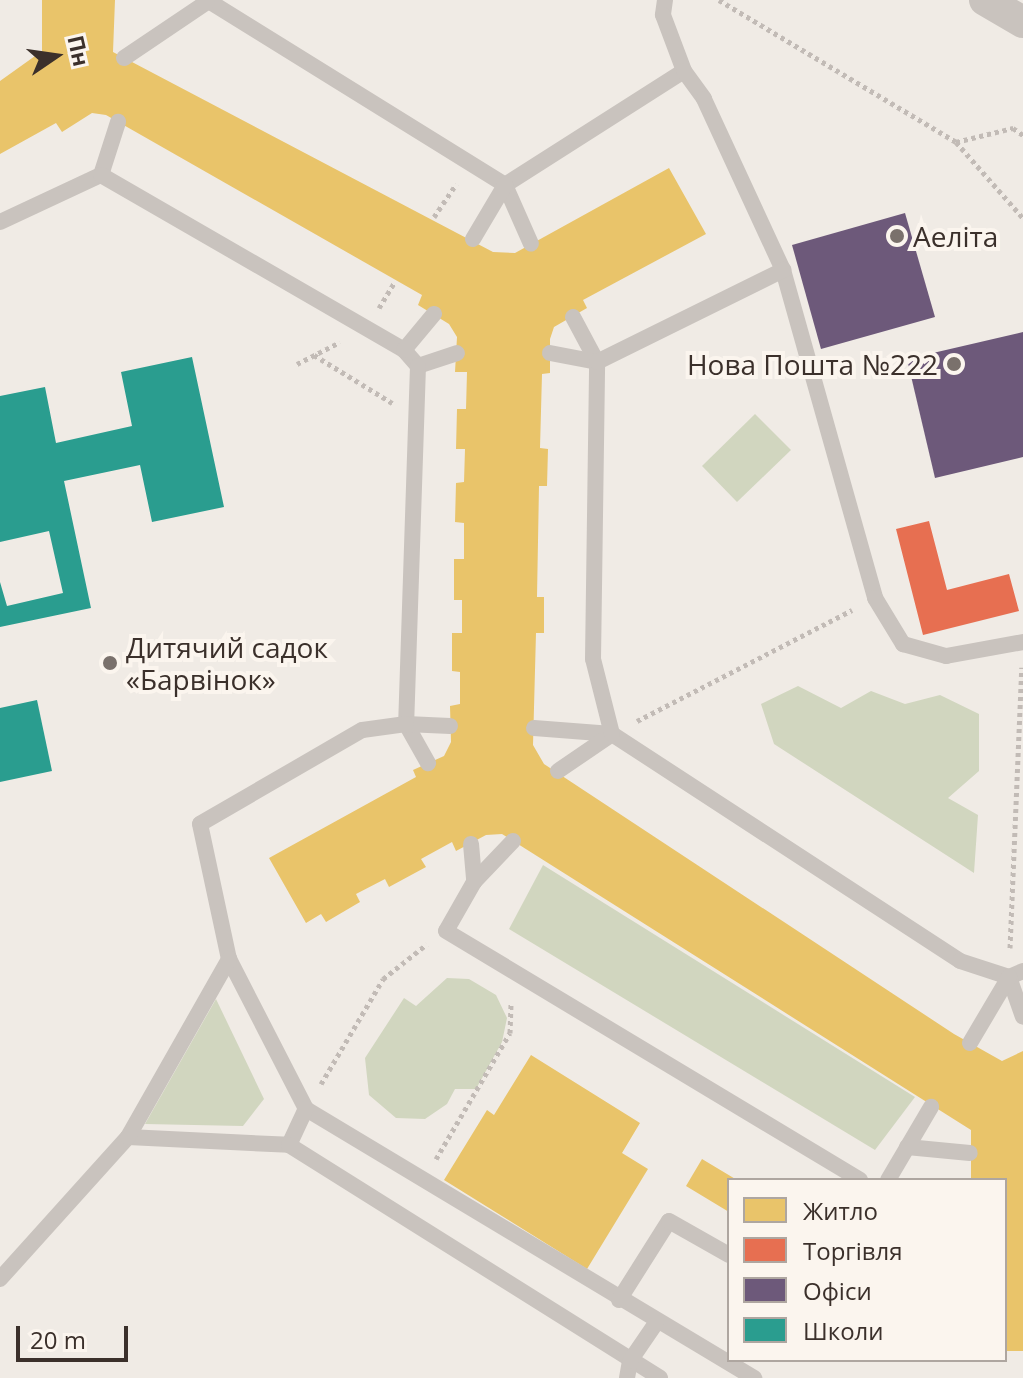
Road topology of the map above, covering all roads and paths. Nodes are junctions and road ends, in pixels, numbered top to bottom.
1 (665, 0) edge
2 (719, 0) edge
3 (985, 0) edge
4 (207, 1) edge
5 (1023, 22) edge
6 (124, 58) dead end
7 (684, 71) junction
8 (118, 122) dead end
9 (1023, 135) edge
10 (956, 142) junction
11 (470, 163) junction
12 (101, 175) junction
13 (505, 185) junction
14 (434, 217) dead end
15 (1023, 218) edge
16 (0, 222) edge
17 (473, 239) dead end
18 (531, 244) dead end
19 (783, 270) junction
20 (434, 314) dead end
21 (573, 317) dead end
22 (404, 350) junction
23 (457, 353) dead end
24 (550, 353) dead end
25 (314, 355) dead end
26 (597, 362) junction
27 (418, 366) junction
28 (416, 418) junction
29 (875, 598) junction
30 (1023, 642) edge
31 (406, 724) junction
32 (450, 726) dead end
33 (534, 728) dead end
34 (612, 734) junction
35 (428, 763) dead end
36 (558, 771) dead end
37 (513, 841) dead end
38 (471, 844) dead end
39 (474, 882) junction
40 (447, 929) junction
41 (229, 959) junction
42 (501, 965) junction
43 (1016, 974) edge
44 (1023, 1017) edge
45 (970, 1043) dead end
46 (931, 1107) dead end
47 (306, 1109) junction
48 (128, 1137) junction
49 (289, 1145) junction
50 (907, 1147) junction
51 (970, 1153) dead end
52 (857, 1178) edge
53 (889, 1178) edge
54 (424, 1181) junction
55 (727, 1254) edge
56 (0, 1279) edge
57 (619, 1300) junction
58 (656, 1323) junction
59 (629, 1370) edge
60 (660, 1378) edge
61 (754, 1378) edge

1 - 7 lane
2 - 10 path
3 - 5 street
4 - 6 lane
4 - 11 lane
7 - 13 lane
7 - 19 lane
8 - 12 lane
9 - 10 path
10 - 15 path
11 - 13 lane
11 - 14 path
12 - 16 lane
12 - 22 lane
13 - 17 lane
13 - 18 lane
19 - 26 lane
19 - 29 lane
20 - 22 lane
21 - 26 lane
22 - 27 lane
23 - 27 lane
24 - 26 lane
25 - 28 path
26 - 34 lane
27 - 28 lane
28 - 31 lane
29 - 30 lane
29 - 34 path
30 - 43 path
31 - 32 lane
31 - 35 lane
31 - 41 lane
33 - 34 lane
34 - 36 lane
34 - 43 lane
37 - 39 lane
38 - 39 lane
39 - 40 lane
40 - 42 lane
40 - 47 path
41 - 47 lane
41 - 48 lane
42 - 52 lane
42 - 54 path
43 - 44 lane
43 - 45 lane
46 - 50 lane
47 - 49 lane
47 - 54 lane
48 - 49 lane
48 - 56 lane
49 - 59 lane
50 - 51 lane
50 - 53 lane
54 - 57 lane
55 - 57 lane
57 - 58 lane
58 - 59 lane
58 - 61 lane
59 - 60 lane

